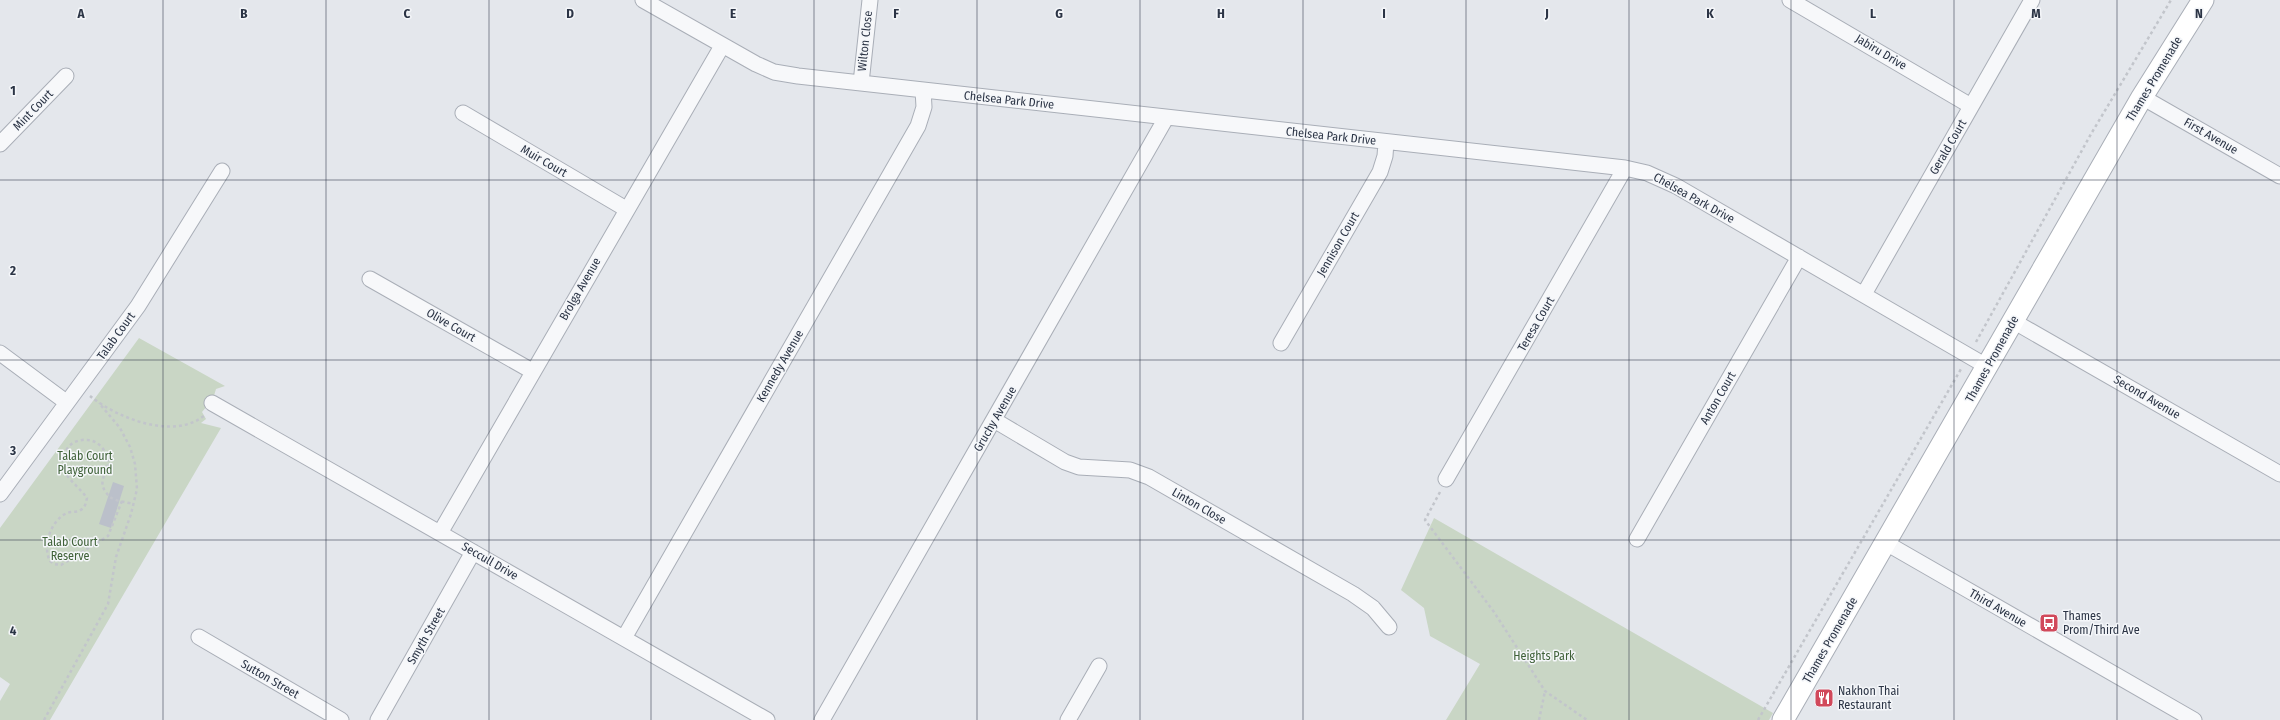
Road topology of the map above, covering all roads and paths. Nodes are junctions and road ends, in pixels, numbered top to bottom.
1 (643, 0) edge
2 (870, 0) edge
3 (1790, 0) edge
4 (2032, 0) edge
5 (2172, 0) edge
6 (2203, 0) edge
7 (1814, 6) edge
8 (722, 46) junction
9 (66, 76) dead end
10 (861, 83) junction
11 (923, 90) junction
12 (2142, 97) junction
13 (1971, 106) junction
14 (462, 113) dead end
15 (1166, 118) junction
16 (1386, 142) junction
17 (0, 144) edge
18 (1625, 168) junction
19 (222, 171) dead end
20 (2280, 176) edge
21 (626, 209) junction
22 (1799, 257) junction
23 (370, 279) dead end
24 (1864, 294) junction
25 (2014, 321) junction
26 (1281, 343) dead end
27 (0, 353) edge
28 (1968, 355) junction
29 (1988, 367) junction
30 (532, 371) junction
31 (78, 387) junction
32 (66, 402) junction
33 (99, 403) junction
34 (212, 403) joint
35 (994, 420) junction
36 (2280, 474) edge
37 (1446, 479) joint
38 (0, 494) edge
39 (122, 501) junction
40 (133, 504) junction
41 (440, 533) junction
42 (1637, 539) dead end
43 (1886, 543) junction
44 (473, 552) junction
45 (1389, 627) dead end
46 (199, 637) dead end
47 (624, 638) junction
48 (1099, 666) dead end
49 (1545, 691) junction
50 (337, 719) edge
51 (44, 720) edge
52 (378, 720) edge
53 (767, 720) edge
54 (822, 720) edge
55 (1068, 720) edge
56 (1539, 720) edge
57 (1587, 720) edge
58 (1758, 720) edge
59 (1784, 720) edge
60 (2194, 720) edge

1 - 8 street, Chelsea Park Drive
2 - 10 street, Wilton Close
3 - 7 street, Jabiru Drive
4 - 13 street, Gerald Court
5 - 28 path
6 - 12 main road, Thames Promenade
7 - 13 street, Jabiru Drive
8 - 10 street, Chelsea Park Drive
8 - 21 street, Brolga Avenue
9 - 17 street, Mint Court
10 - 11 street, Chelsea Park Drive
11 - 15 street, Chelsea Park Drive
11 - 47 street, Kennedy Avenue
12 - 20 street, First Avenue
12 - 25 main road, Thames Promenade
13 - 24 street, Gerald Court
14 - 21 street, Muir Court
15 - 16 street, Chelsea Park Drive
15 - 35 street, Gruchy Avenue
16 - 18 street, Chelsea Park Drive
16 - 26 street, Jennison Court
18 - 22 street, Chelsea Park Drive
18 - 37 street, Teresa Court
19 - 31 street, Talab Court
21 - 30 street, Brolga Avenue
22 - 24 street, Chelsea Park Drive
22 - 42 street, Anton Court
23 - 30 street, Olive Court
24 - 28 street, Chelsea Park Drive
25 - 29 main road, Thames Promenade
25 - 36 street, Second Avenue
27 - 32 street
28 - 29 street, Chelsea Park Drive
28 - 58 path
29 - 43 main road, Thames Promenade
30 - 41 street, Brolga Avenue
31 - 32 street, Talab Court
31 - 33 path
32 - 38 street, Talab Court
33 - 34 path
33 - 40 path
34 - 41 street, Seccull Drive
35 - 45 street, Linton Close
35 - 54 street, Gruchy Avenue
37 - 49 path
39 - 39 path
39 - 40 path
40 - 51 path
41 - 44 street, Seccull Drive
43 - 59 main road, Thames Promenade
43 - 60 street, Third Avenue
44 - 47 street, Seccull Drive
44 - 52 street, Smyth Street
46 - 50 street, Sutton Street
47 - 53 street, Seccull Drive
48 - 55 street
49 - 56 path
49 - 57 path

